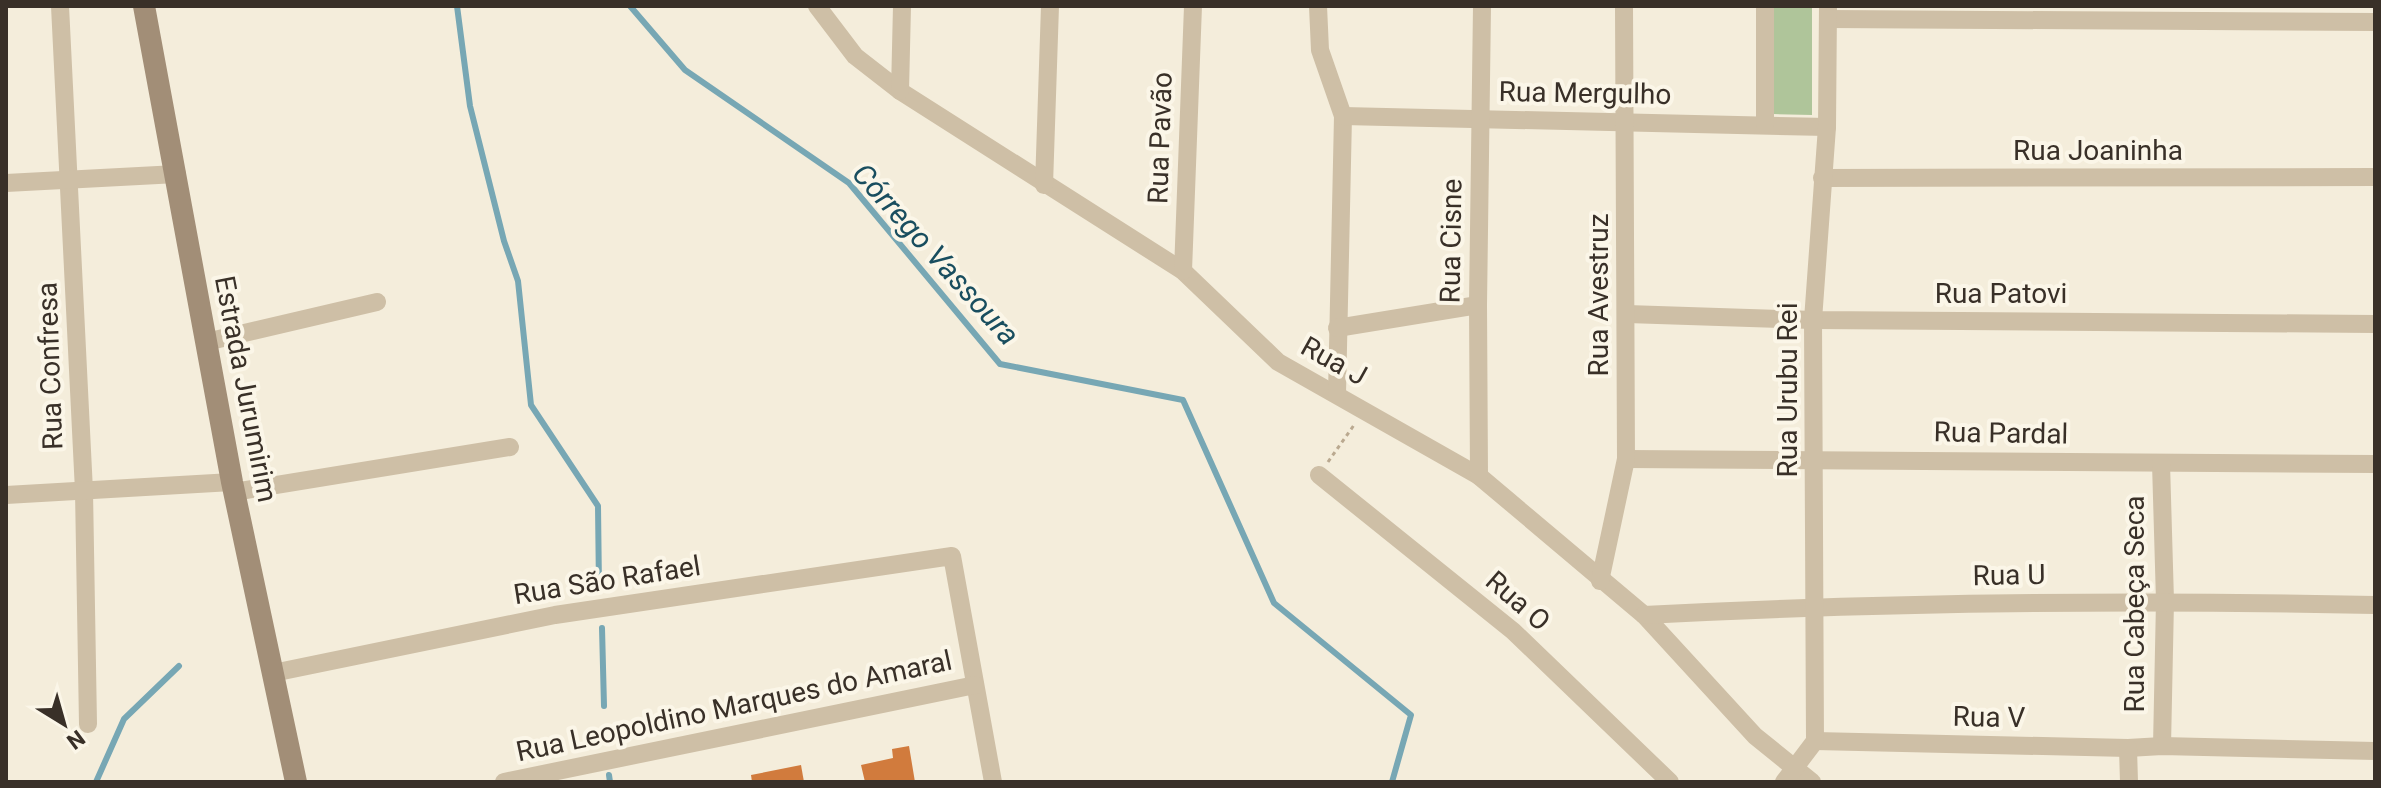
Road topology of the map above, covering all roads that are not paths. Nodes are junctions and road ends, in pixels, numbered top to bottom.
1 (60, 6) edge
2 (144, 6) edge
3 (817, 6) edge
4 (902, 6) edge
5 (1050, 6) edge
6 (1193, 6) edge
7 (1318, 6) edge
8 (1482, 6) edge
9 (1624, 6) edge
10 (1765, 6) edge
11 (1828, 12) edge
12 (2375, 22) edge
13 (900, 91) junction
14 (1343, 116) junction
15 (1481, 119) junction
16 (1625, 122) junction
17 (1765, 125) junction
18 (1827, 127) junction
19 (177, 174) junction
20 (2375, 177) edge
21 (1822, 178) junction
22 (70, 180) junction
23 (6, 183) edge
24 (1044, 185) junction
25 (1183, 271) junction
26 (377, 302) dead end
27 (1478, 305) junction
28 (1627, 314) junction
29 (1813, 320) junction
30 (2375, 324) edge
31 (1337, 328) junction
32 (206, 342) junction
33 (1337, 394) junction
34 (510, 447) dead end
35 (1626, 459) junction
36 (1815, 459) junction
37 (2161, 463) junction
38 (2375, 464) edge
39 (1319, 475) road end
40 (1479, 476) junction
41 (233, 487) junction
42 (84, 491) junction
43 (6, 495) edge
44 (1600, 581) junction
45 (2165, 601) junction
46 (2375, 605) edge
47 (1814, 606) junction
48 (1644, 615) junction
49 (273, 673) junction
50 (975, 685) junction
51 (88, 724) dead end
52 (1815, 741) junction
53 (2162, 746) junction
54 (2128, 748) junction
55 (2375, 751) edge
56 (1790, 775) edge
57 (296, 782) edge
58 (504, 782) edge
59 (993, 782) edge
60 (1670, 782) edge
61 (1812, 782) edge
62 (2129, 782) edge

1 - 22 street, Rua Confresa
2 - 19 main road, Estrada Jurumirim
3 - 13 street, Rua J
4 - 13 street
5 - 24 street
6 - 25 street, Rua Pavão
7 - 14 street
8 - 15 street, Rua Cisne
9 - 16 street, Rua Avestruz
10 - 17 street
11 - 12 street
11 - 18 street, Rua Urubu Rei
13 - 24 street, Rua J
14 - 15 street, Rua Mergulho
14 - 31 street
15 - 16 street, Rua Mergulho
15 - 27 street, Rua Cisne
16 - 17 street, Rua Mergulho
16 - 28 street, Rua Avestruz
17 - 18 street, Rua Mergulho
18 - 21 street, Rua Urubu Rei
19 - 22 street
19 - 32 main road, Estrada Jurumirim
20 - 21 street, Rua Joaninha
21 - 29 street, Rua Urubu Rei
22 - 23 street
22 - 42 street, Rua Confresa
24 - 25 street, Rua J
25 - 33 street, Rua J
26 - 32 street
27 - 31 street
27 - 40 street, Rua Cisne
28 - 29 street, Rua Patovi
28 - 35 street, Rua Avestruz
29 - 30 street, Rua Patovi
29 - 36 street, Rua Urubu Rei
31 - 33 street
32 - 41 main road, Estrada Jurumirim
33 - 40 street, Rua J
34 - 41 street
35 - 36 street, Rua Pardal
35 - 44 street, Rua Avestruz
36 - 37 street, Rua Pardal
36 - 47 street, Rua Urubu Rei
37 - 38 street, Rua Pardal
37 - 45 street, Rua Cabeça Seca
39 - 60 street, Rua O
40 - 44 street, Rua J
41 - 42 street
41 - 49 main road, Estrada Jurumirim
42 - 43 street
42 - 51 street, Rua Confresa
44 - 48 street, Rua J
45 - 46 street, Rua U
45 - 47 street, Rua U
45 - 53 street, Rua Cabeça Seca
47 - 48 street, Rua U
47 - 52 street, Rua Urubu Rei
48 - 56 street, Rua J
49 - 50 street, Rua São Rafael
49 - 57 main road, Estrada Jurumirim
50 - 58 street, Rua Leopoldino Marques do Amaral
50 - 59 street
52 - 54 street, Rua V
52 - 56 street
53 - 54 street, Rua V
53 - 55 street, Rua V
54 - 62 street, Rua Cabeça Seca
56 - 61 street, Rua J

